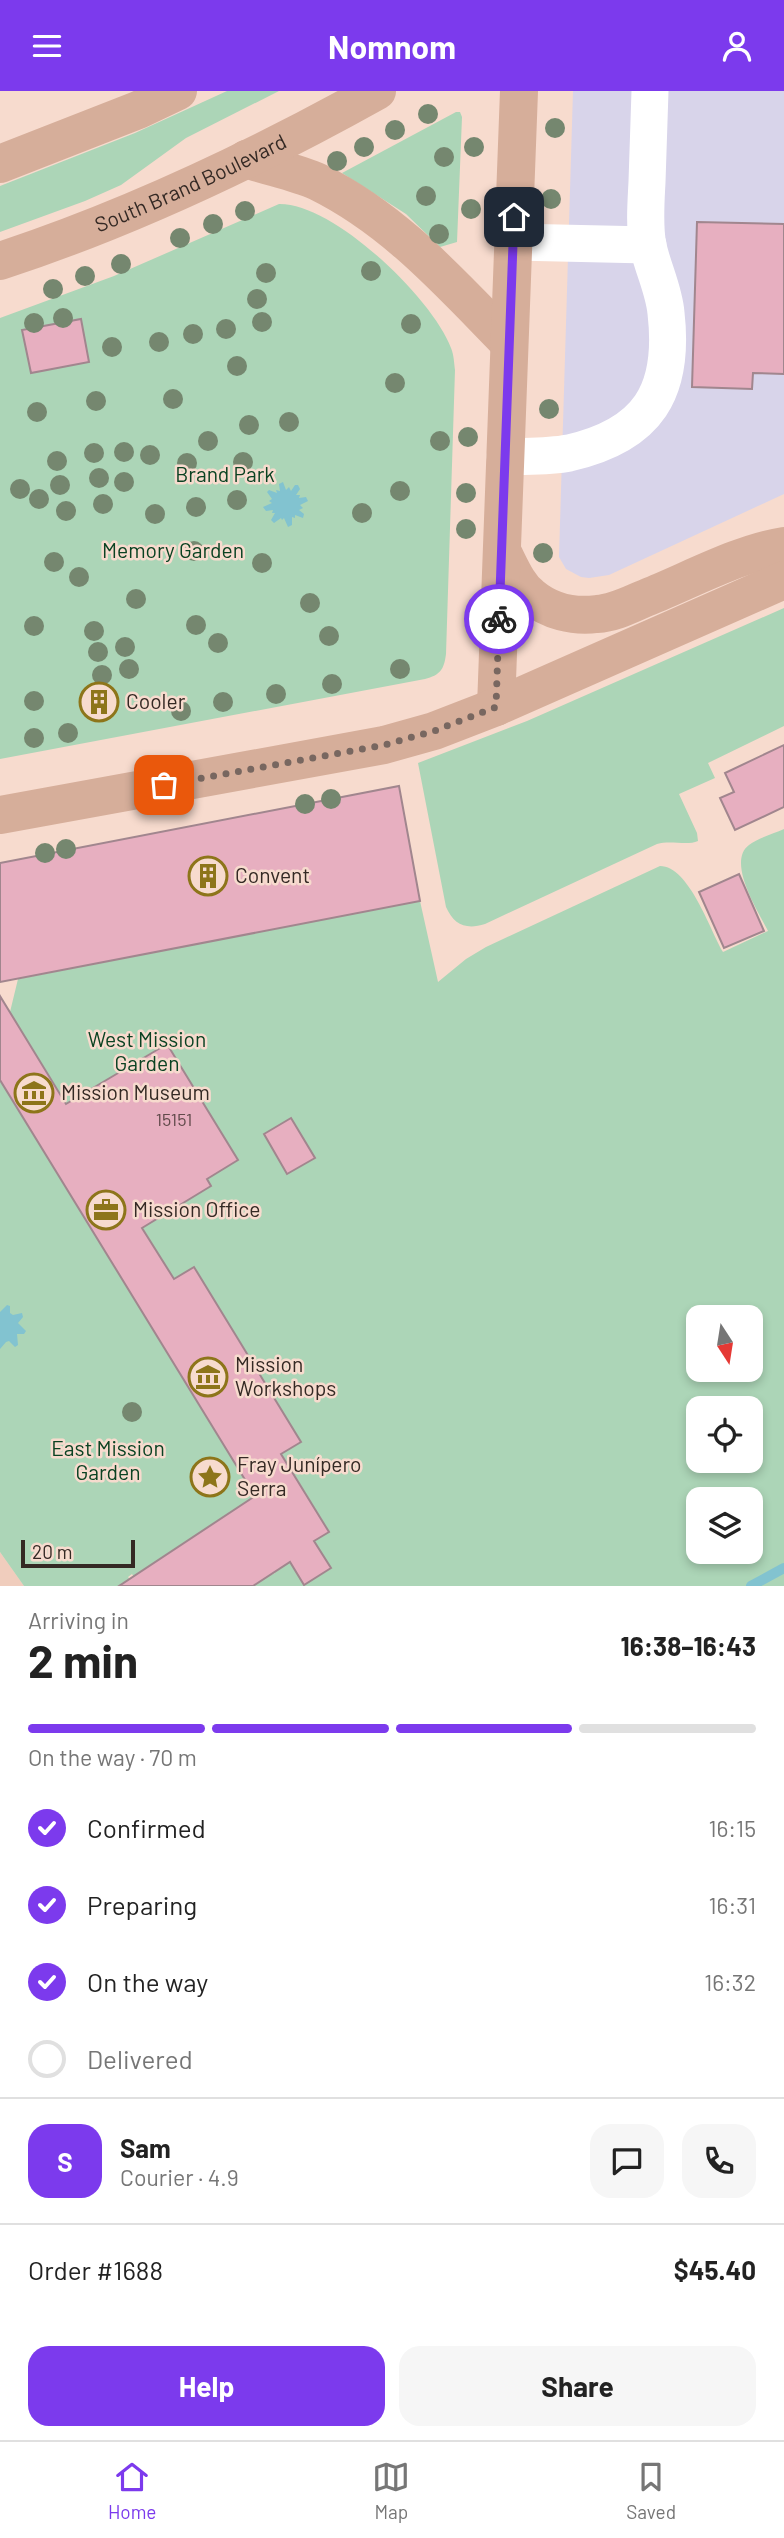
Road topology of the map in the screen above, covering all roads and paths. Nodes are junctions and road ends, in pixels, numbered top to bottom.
1 (178, 91) edge
2 (377, 91) edge
3 (519, 91) edge
4 (650, 91) edge
5 (246, 159) junction
6 (0, 164) edge
7 (514, 242) junction
8 (648, 245) junction
9 (0, 261) edge
10 (509, 343) junction
11 (505, 457) junction
12 (784, 546) edge
13 (502, 551) junction
14 (784, 580) edge
15 (496, 707) junction
16 (0, 815) edge

1 - 6 main road
2 - 5 main road, South Brand Boulevard
3 - 7 main road
4 - 8 lane
5 - 9 main road, South Brand Boulevard
5 - 10 main road
7 - 8 lane
7 - 10 main road
8 - 11 lane
10 - 11 main road
11 - 13 main road
12 - 13 main road
13 - 15 main road
14 - 15 main road
15 - 16 main road

